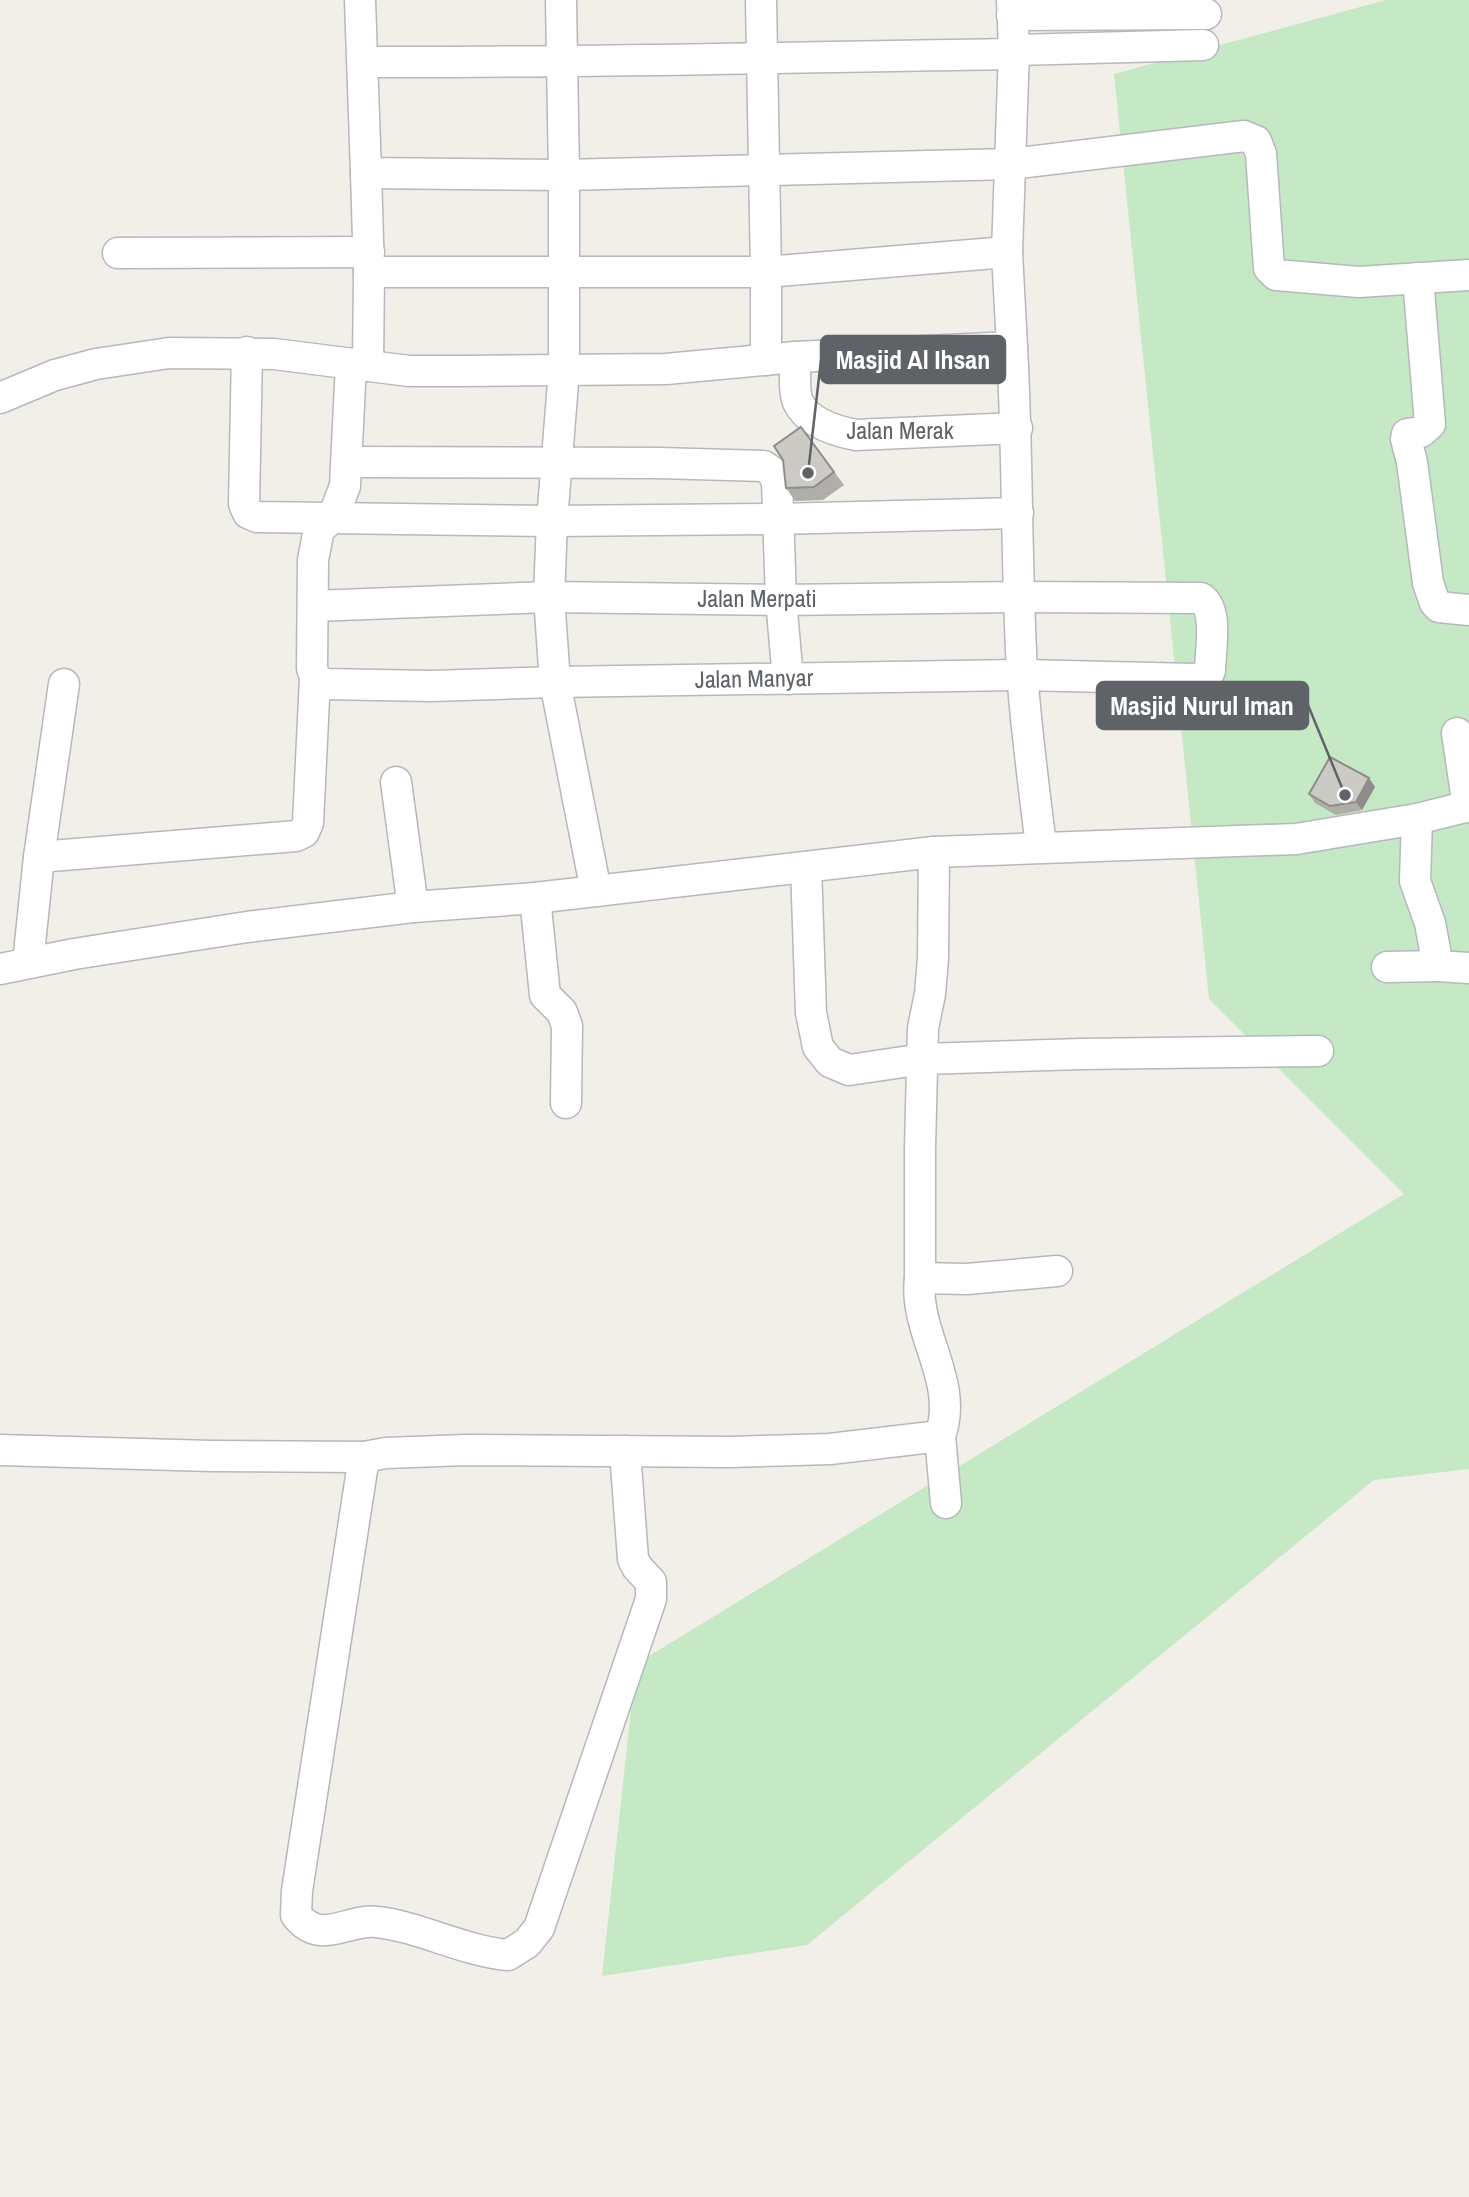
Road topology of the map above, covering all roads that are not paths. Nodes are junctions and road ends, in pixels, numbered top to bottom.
1 (360, 0) edge
2 (561, 0) edge
3 (761, 0) edge
4 (1106, 7) edge
5 (1012, 8) edge
6 (1206, 14) dead end
7 (1203, 45) dead end
8 (1014, 52) junction
9 (762, 57) junction
10 (362, 62) junction
11 (560, 63) junction
12 (1011, 164) junction
13 (766, 170) junction
14 (366, 173) junction
15 (564, 175) junction
16 (118, 253) dead end
17 (1007, 253) junction
18 (369, 262) junction
19 (766, 272) junction
20 (565, 274) junction
21 (1469, 275) edge
22 (1418, 278) junction
23 (1012, 346) junction
24 (247, 352) junction
25 (795, 357) junction
26 (766, 360) junction
27 (359, 365) junction
28 (564, 370) junction
29 (0, 398) edge
30 (1017, 428) junction
31 (347, 462) junction
32 (556, 462) junction
33 (1018, 513) junction
34 (333, 517) junction
35 (777, 519) junction
36 (552, 521) junction
37 (549, 597) junction
38 (1019, 597) junction
39 (780, 600) junction
40 (313, 606) junction
41 (1469, 610) edge
42 (1022, 675) junction
43 (315, 678) junction
44 (788, 679) junction
45 (1194, 679) joint
46 (555, 682) junction
47 (64, 684) dead end
48 (1457, 733) dead end
49 (396, 782) dead end
50 (1468, 807) edge
51 (1417, 819) junction
52 (1041, 846) junction
53 (934, 852) junction
54 (39, 857) junction
55 (806, 867) junction
56 (596, 891) junction
57 (535, 898) junction
58 (413, 907) junction
59 (14, 966) edge
60 (1438, 966) junction
61 (1387, 967) dead end
62 (1469, 968) edge
63 (1318, 1051) dead end
64 (923, 1059) junction
65 (566, 1103) dead end
66 (1057, 1271) dead end
67 (920, 1278) junction
68 (940, 1436) junction
69 (0, 1450) edge
70 (625, 1451) junction
71 (364, 1457) junction
72 (946, 1503) dead end

1 - 10 street
2 - 11 street
3 - 9 street
4 - 5 street
4 - 6 street
5 - 8 street
7 - 8 street
8 - 9 street
8 - 12 street
9 - 11 street
9 - 13 street
10 - 11 street
10 - 14 street
11 - 15 street
12 - 13 street
12 - 17 street
12 - 22 street
13 - 15 street
13 - 19 street
14 - 15 street
14 - 18 street
15 - 20 street
16 - 18 street
17 - 19 street
17 - 23 street
18 - 20 street
18 - 27 street
19 - 20 street
19 - 26 street
20 - 28 street
21 - 22 street
22 - 41 street
23 - 25 street
23 - 30 street
24 - 27 street
24 - 29 street
24 - 34 street
25 - 26 street
25 - 30 street, Jalan Merak
26 - 28 street
27 - 28 street
27 - 31 street
28 - 32 street
30 - 33 street
31 - 32 street
31 - 34 street
32 - 35 street
32 - 36 street
33 - 35 street
33 - 38 street
34 - 36 street
34 - 40 street
35 - 36 street
35 - 39 street
36 - 37 street
37 - 39 street, Jalan Merpati
37 - 40 street, Jalan Merpati
37 - 46 street
38 - 39 street, Jalan Merpati
38 - 42 street
38 - 45 street, Jalan Merpati
39 - 44 street
40 - 43 street
42 - 44 street, Jalan Manyar
42 - 45 street, Jalan Manyar
42 - 52 street
43 - 46 street, Jalan Manyar
43 - 54 street
44 - 46 street, Jalan Manyar
46 - 56 street
47 - 54 street
48 - 50 street
49 - 58 street
50 - 51 street
51 - 52 street
51 - 60 street
52 - 53 street
53 - 55 street
53 - 64 street
54 - 59 street
55 - 56 street
55 - 64 street
56 - 57 street
57 - 58 street
57 - 65 street
58 - 59 street
60 - 61 street
60 - 62 street
63 - 64 street
64 - 67 street
66 - 67 street
67 - 68 street
68 - 70 street
68 - 72 street
69 - 71 street
70 - 71 street
70 - 71 street

